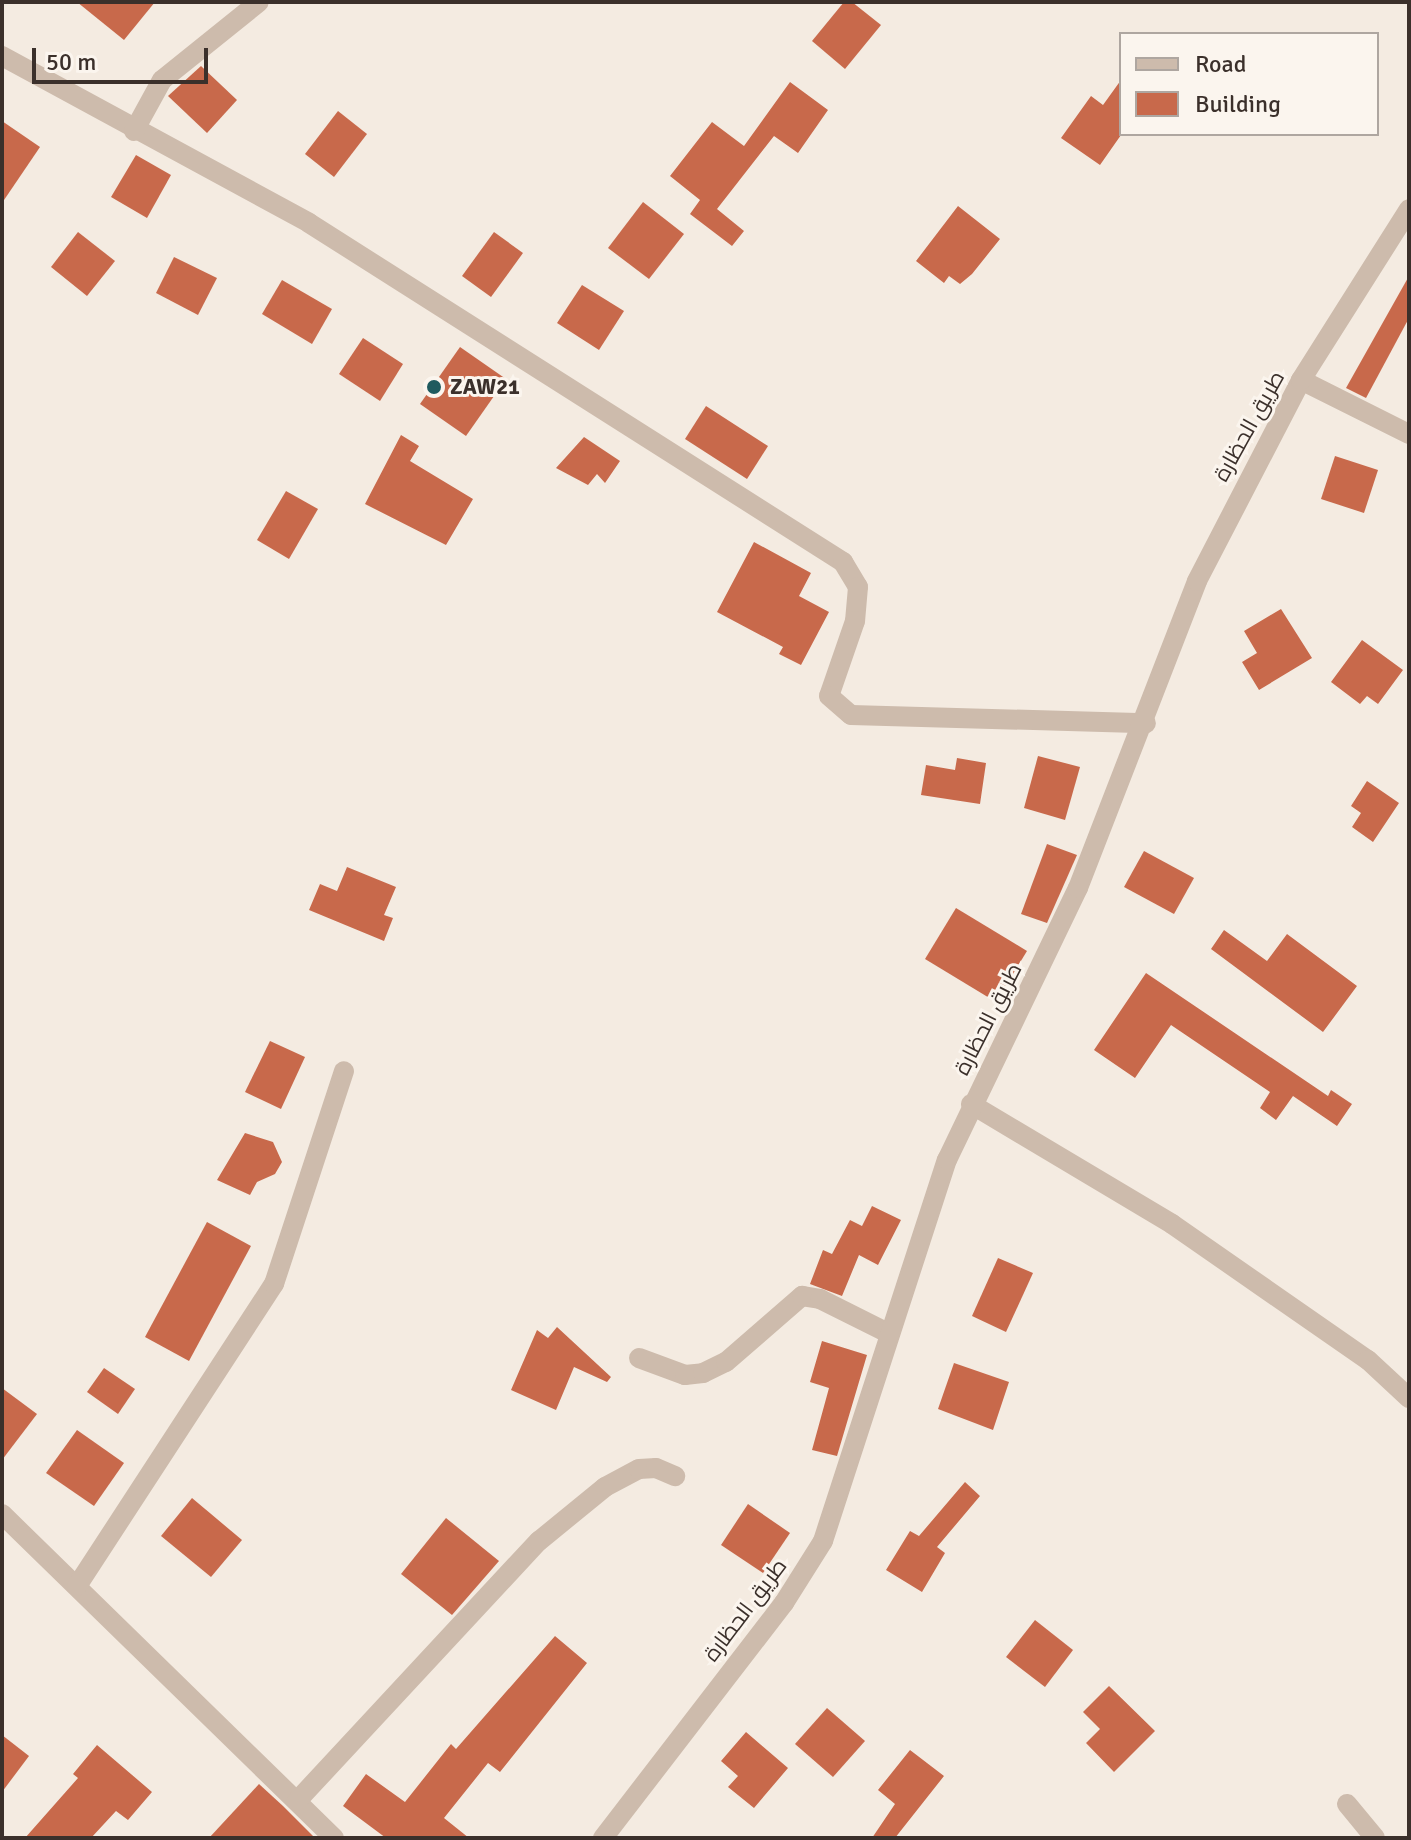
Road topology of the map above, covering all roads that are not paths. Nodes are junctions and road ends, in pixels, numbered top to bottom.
1 (259, 2) edge
2 (2, 56) edge
3 (134, 131) junction
4 (1409, 209) edge
5 (1301, 380) junction
6 (1409, 434) edge
7 (1146, 723) junction
8 (344, 1071) dead end
9 (971, 1104) junction
10 (890, 1334) junction
11 (639, 1358) dead end
12 (1409, 1398) edge
13 (675, 1476) dead end
14 (2, 1514) edge
15 (77, 1586) junction
16 (297, 1801) junction
17 (1347, 1804) dead end
18 (334, 1838) edge
19 (603, 1838) edge
20 (1375, 1838) edge

1 - 3 street
2 - 3 street
3 - 7 street
4 - 5 street, طريق الحظارة
5 - 6 street
5 - 7 street, طريق الحظارة
7 - 9 street, طريق الحظارة
8 - 15 street
9 - 10 street, طريق الحظارة
9 - 12 street
10 - 11 street
10 - 19 street, طريق الحظارة
13 - 16 street
14 - 15 street
15 - 16 street
16 - 18 street
17 - 20 street

